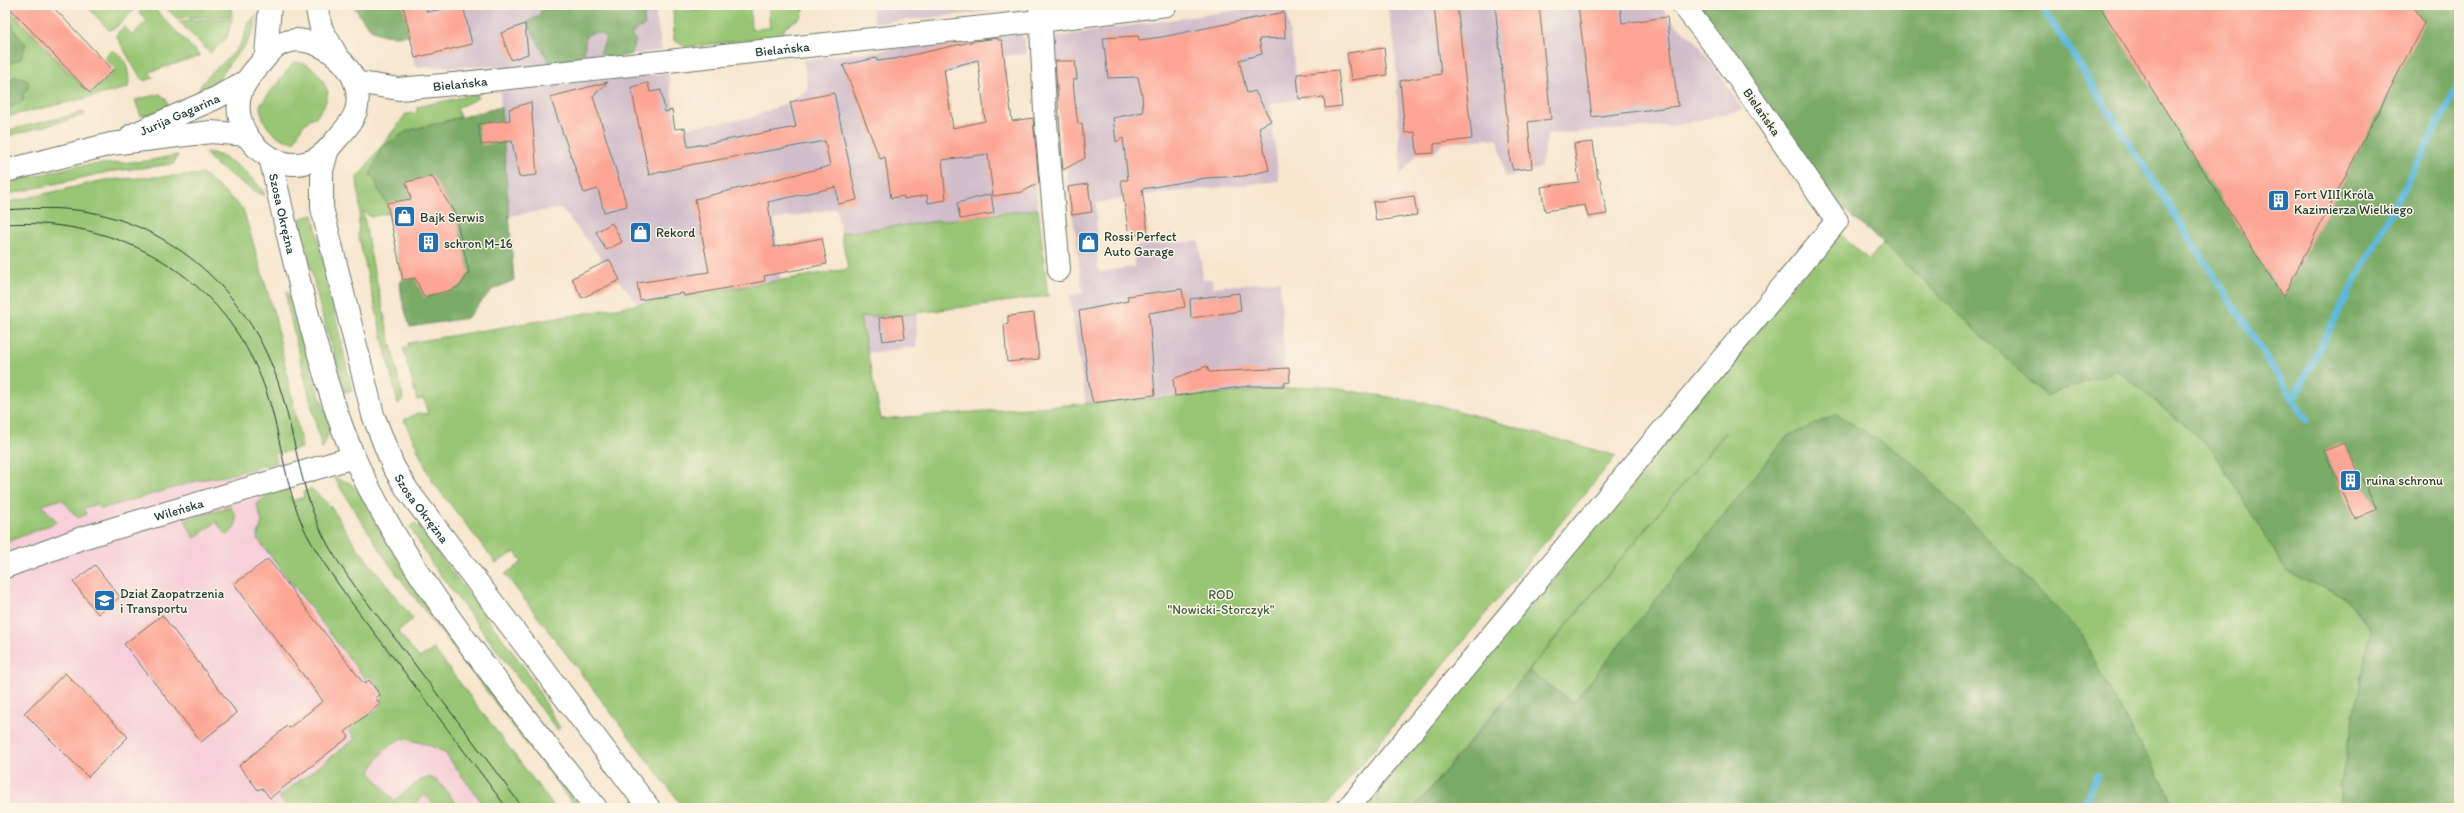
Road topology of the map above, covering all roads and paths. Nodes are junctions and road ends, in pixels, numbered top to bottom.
1 (270, 5) edge
2 (316, 5) edge
3 (1166, 5) edge
4 (1683, 5) edge
5 (1040, 13) edge
6 (266, 55) junction
7 (339, 58) junction
8 (246, 81) junction
9 (355, 82) junction
10 (399, 89) junction
11 (355, 112) junction
12 (247, 135) junction
13 (111, 144) junction
14 (331, 146) junction
15 (270, 157) junction
16 (5, 170) edge
17 (1060, 270) dead end
18 (354, 458) junction
19 (5, 567) edge
20 (628, 780) junction
21 (596, 808) edge
22 (632, 808) edge
23 (649, 808) edge
24 (1348, 808) edge

1 - 6 street
2 - 7 street
3 - 5 street, Bielańska
4 - 24 street, Bielańska
5 - 10 street, Bielańska
5 - 17 street
6 - 7 street
6 - 8 street
7 - 9 street
8 - 12 street
8 - 13 street, Jurija Gagarina
9 - 10 street, Bielańska
9 - 11 street
10 - 11 street, Bielańska
11 - 14 street
12 - 13 street, Jurija Gagarina
12 - 15 street
13 - 16 street, Jurija Gagarina
14 - 15 street
14 - 20 street, Szosa Okrężna
15 - 18 street, Szosa Okrężna
18 - 19 street, Wileńska
18 - 21 street, Szosa Okrężna
20 - 22 street
20 - 23 street, Szosa Okrężna

